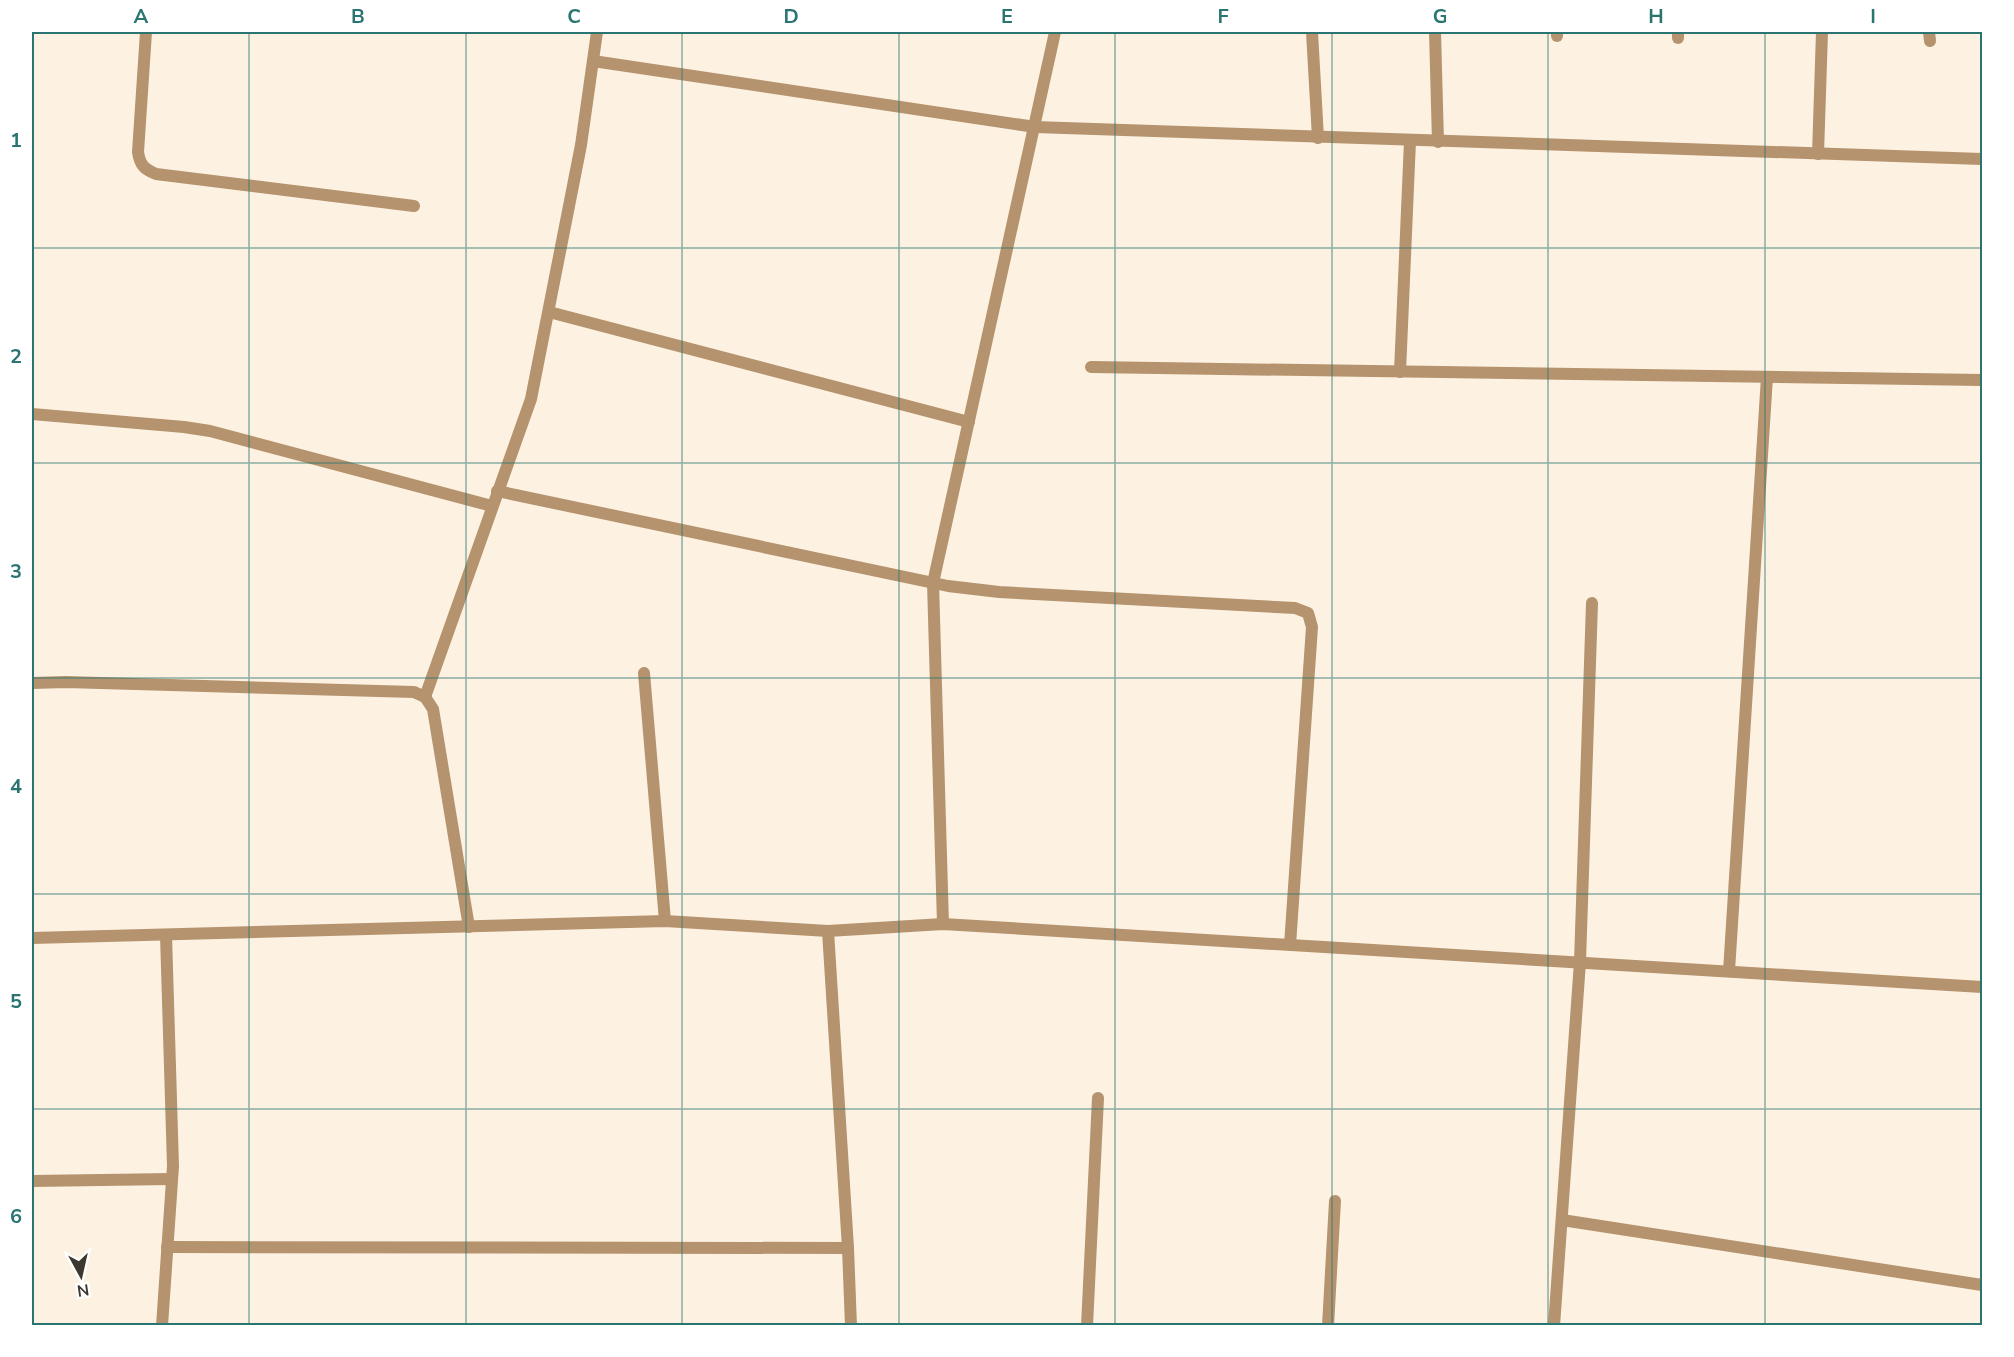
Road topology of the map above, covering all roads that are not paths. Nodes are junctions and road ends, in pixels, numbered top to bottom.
1 (146, 32) edge
2 (597, 32) edge
3 (1055, 32) edge
4 (1312, 32) edge
5 (1435, 32) edge
6 (1822, 32) edge
7 (593, 62) junction
8 (1035, 128) junction
9 (1318, 138) junction
10 (1410, 141) junction
11 (1438, 142) junction
12 (1818, 154) junction
13 (1983, 159) edge
14 (414, 206) dead end
15 (549, 312) junction
16 (1091, 367) dead end
17 (1400, 372) junction
18 (1767, 378) junction
19 (1983, 380) edge
20 (32, 414) edge
21 (969, 422) junction
22 (497, 491) junction
23 (492, 506) junction
24 (933, 583) junction
25 (1592, 603) dead end
26 (645, 673) dead end
27 (32, 683) edge
28 (425, 697) junction
29 (665, 921) junction
30 (943, 924) junction
31 (469, 927) junction
32 (828, 931) junction
33 (166, 934) junction
34 (32, 938) edge
35 (1290, 945) junction
36 (1580, 962) junction
37 (1728, 971) junction
38 (1983, 987) edge
39 (1098, 1098) dead end
40 (171, 1179) junction
41 (32, 1180) edge
42 (1335, 1201) dead end
43 (1562, 1220) junction
44 (167, 1247) junction
45 (848, 1248) junction
46 (1983, 1285) edge
47 (162, 1326) edge
48 (851, 1326) edge
49 (1087, 1326) edge
50 (1328, 1326) edge
51 (1554, 1326) edge

1 - 14 street
2 - 7 street
3 - 8 street
4 - 9 street
5 - 11 street
6 - 12 street
7 - 8 street
7 - 15 street
8 - 9 street
8 - 21 street
9 - 10 street
10 - 11 street
10 - 17 street
11 - 12 street
12 - 13 street
15 - 21 street
15 - 22 street
16 - 17 street
17 - 18 street
18 - 19 street
18 - 37 street
20 - 23 street
21 - 24 street
22 - 23 street
22 - 24 street
23 - 28 street
24 - 30 street
24 - 35 street
25 - 36 street
26 - 29 street
27 - 28 street
28 - 31 street
29 - 31 street
29 - 32 street
30 - 32 street
30 - 35 street
31 - 33 street
32 - 45 street
33 - 34 street
33 - 40 street
35 - 36 street
36 - 37 street
36 - 43 street
37 - 38 street
39 - 49 street
40 - 41 street
40 - 44 street
42 - 50 street
43 - 46 street
43 - 51 street
44 - 45 street
44 - 47 street
45 - 48 street

